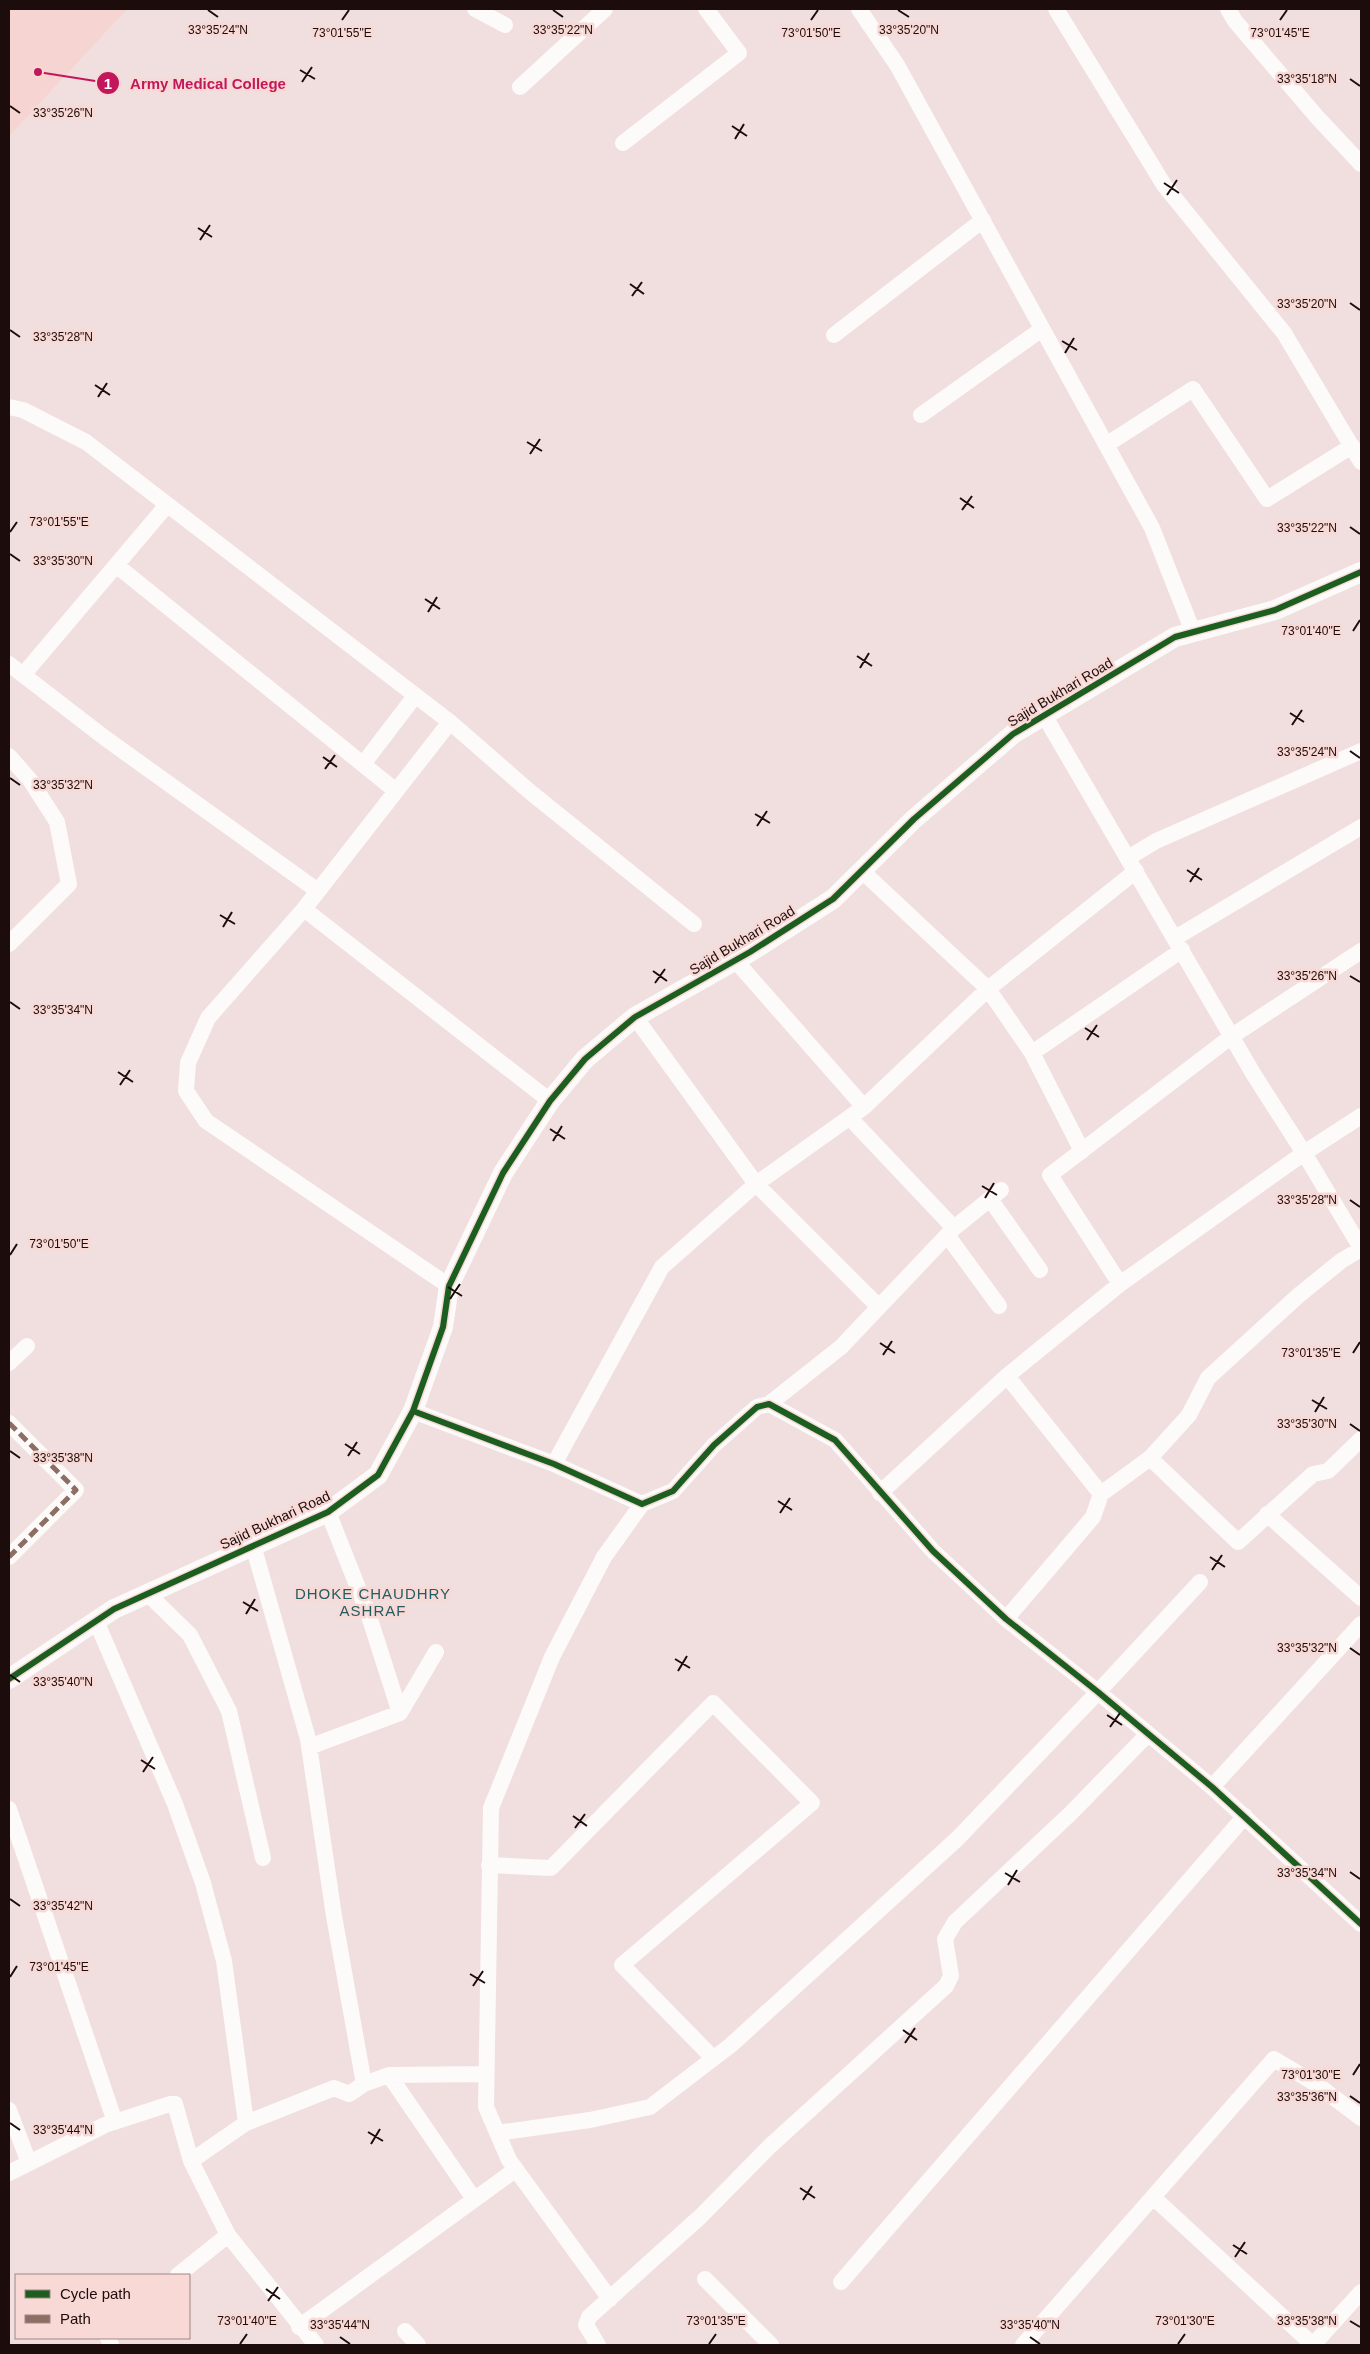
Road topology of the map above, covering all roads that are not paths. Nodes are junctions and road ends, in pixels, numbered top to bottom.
1 (475, 9) edge
2 (605, 9) edge
3 (706, 9) edge
4 (859, 9) edge
5 (1056, 9) edge
6 (1228, 9) edge
7 (505, 25) dead end
8 (520, 87) dead end
9 (624, 143) dead end
10 (1361, 164) edge
11 (983, 220) junction
12 (1042, 329) junction
13 (834, 335) dead end
14 (9, 406) edge
15 (920, 415) dead end
16 (1106, 445) junction
17 (1352, 446) junction
18 (1361, 462) edge
19 (167, 505) junction
20 (116, 565) junction
21 (1361, 572) edge
22 (1193, 632) junction
23 (9, 664) edge
24 (23, 674) junction
25 (415, 696) junction
26 (1044, 715) junction
27 (450, 722) junction
28 (1361, 751) edge
29 (9, 756) edge
30 (363, 764) junction
31 (396, 791) junction
32 (1361, 828) edge
33 (1132, 864) junction
34 (862, 871) junction
35 (318, 891) junction
36 (304, 909) junction
37 (694, 924) dead end
38 (9, 944) edge
39 (1178, 944) junction
40 (1361, 951) edge
41 (735, 960) junction
42 (988, 989) junction
43 (635, 1017) junction
44 (1232, 1036) junction
45 (1032, 1053) junction
46 (550, 1101) junction
47 (864, 1107) junction
48 (1361, 1116) edge
49 (850, 1118) junction
50 (1082, 1151) junction
51 (1304, 1153) junction
52 (756, 1184) junction
53 (950, 1231) junction
54 (1361, 1248) edge
55 (1040, 1270) dead end
56 (1120, 1284) junction
57 (448, 1286) junction
58 (878, 1306) junction
59 (1000, 1306) dead end
60 (27, 1346) dead end
61 (9, 1363) edge
62 (1006, 1376) junction
63 (769, 1404) junction
64 (413, 1411) junction
65 (9, 1423) edge
66 (1361, 1439) edge
67 (1150, 1458) junction
68 (554, 1464) junction
69 (880, 1493) junction
70 (1102, 1494) junction
71 (642, 1504) junction
72 (328, 1512) junction
73 (1266, 1514) junction
74 (252, 1545) junction
75 (9, 1556) edge
76 (1200, 1582) dead end
77 (148, 1594) junction
78 (1361, 1598) edge
79 (1006, 1620) junction
80 (96, 1621) junction
81 (1361, 1624) edge
82 (436, 1652) dead end
83 (9, 1679) edge
84 (1098, 1692) junction
85 (400, 1714) junction
86 (1148, 1734) junction
87 (309, 1747) junction
88 (1212, 1787) junction
89 (9, 1809) edge
90 (1245, 1816) junction
91 (263, 1858) dead end
92 (489, 1865) junction
93 (1361, 1924) edge
94 (713, 2058) junction
95 (485, 2074) junction
96 (389, 2075) junction
97 (364, 2084) junction
98 (9, 2110) edge
99 (1361, 2118) edge
100 (116, 2122) junction
101 (246, 2123) junction
102 (497, 2133) junction
103 (191, 2161) junction
104 (28, 2163) junction
105 (516, 2170) junction
106 (9, 2173) edge
107 (1153, 2197) junction
108 (474, 2199) junction
109 (228, 2235) junction
110 (179, 2274) edge
111 (705, 2279) dead end
112 (842, 2282) dead end
113 (1361, 2292) edge
114 (610, 2299) junction
115 (299, 2327) junction
116 (405, 2330) dead end
117 (316, 2345) edge
118 (418, 2345) edge
119 (598, 2345) edge
120 (771, 2345) edge
121 (1023, 2345) edge
122 (1313, 2345) edge

1 - 7 street
2 - 8 street
3 - 9 street
4 - 11 street
5 - 17 street
6 - 10 street
11 - 12 street
11 - 13 street
12 - 15 street
12 - 16 street
14 - 19 street
16 - 17 street
16 - 22 street
17 - 18 street
19 - 20 street
19 - 25 street
20 - 24 street
20 - 30 street
21 - 22 street, Sajid Bukhari Road
22 - 26 street, Sajid Bukhari Road
23 - 24 street
24 - 35 street
25 - 27 street
25 - 30 street
26 - 33 street
26 - 34 street, Sajid Bukhari Road
27 - 31 street
27 - 37 street
28 - 33 street
29 - 38 street
30 - 31 street
31 - 35 street
32 - 39 street
33 - 39 street
33 - 42 street
34 - 41 street, Sajid Bukhari Road
34 - 42 street
35 - 36 street
36 - 46 street
36 - 57 street
39 - 44 street
39 - 45 street
40 - 44 street
41 - 43 street, Sajid Bukhari Road
41 - 47 street
42 - 45 street
42 - 47 street
43 - 46 street, Sajid Bukhari Road
43 - 52 street
44 - 50 street
44 - 51 street
45 - 50 street
46 - 57 street, Sajid Bukhari Road
47 - 49 street
48 - 51 street
49 - 52 street
49 - 53 street
50 - 56 street
51 - 54 street
51 - 56 street
52 - 58 street
52 - 68 street
53 - 55 street
53 - 58 street
53 - 59 street
54 - 67 street
56 - 62 street
57 - 64 street, Sajid Bukhari Road
58 - 63 street
60 - 61 street
62 - 69 street
62 - 70 street
63 - 69 street
63 - 71 street
64 - 68 street
64 - 72 street, Sajid Bukhari Road
65 - 75 street
66 - 73 street
67 - 70 street
67 - 73 street
68 - 71 street
69 - 79 street
70 - 79 street
71 - 92 street
72 - 74 street, Sajid Bukhari Road
72 - 85 street
73 - 78 street
74 - 77 street, Sajid Bukhari Road
74 - 87 street
76 - 84 street
77 - 80 street, Sajid Bukhari Road
77 - 91 street
79 - 84 street
80 - 83 street, Sajid Bukhari Road
80 - 101 street
81 - 88 street
82 - 85 street
84 - 86 street
84 - 94 street
85 - 87 street
86 - 88 street
86 - 114 street
87 - 97 street
88 - 90 street
89 - 100 street
90 - 93 street
90 - 112 street
92 - 94 street
92 - 95 street
94 - 102 street
95 - 96 street
95 - 102 street
96 - 97 street
96 - 108 street
97 - 101 street
98 - 104 street
99 - 107 street
100 - 103 street
100 - 104 street
101 - 103 street
102 - 105 street
103 - 109 street
104 - 106 street
105 - 108 street
105 - 114 street
107 - 121 street
107 - 122 street
108 - 115 street
109 - 110 street
109 - 115 street
111 - 120 street
113 - 122 street
114 - 119 street
115 - 117 street
116 - 118 street

